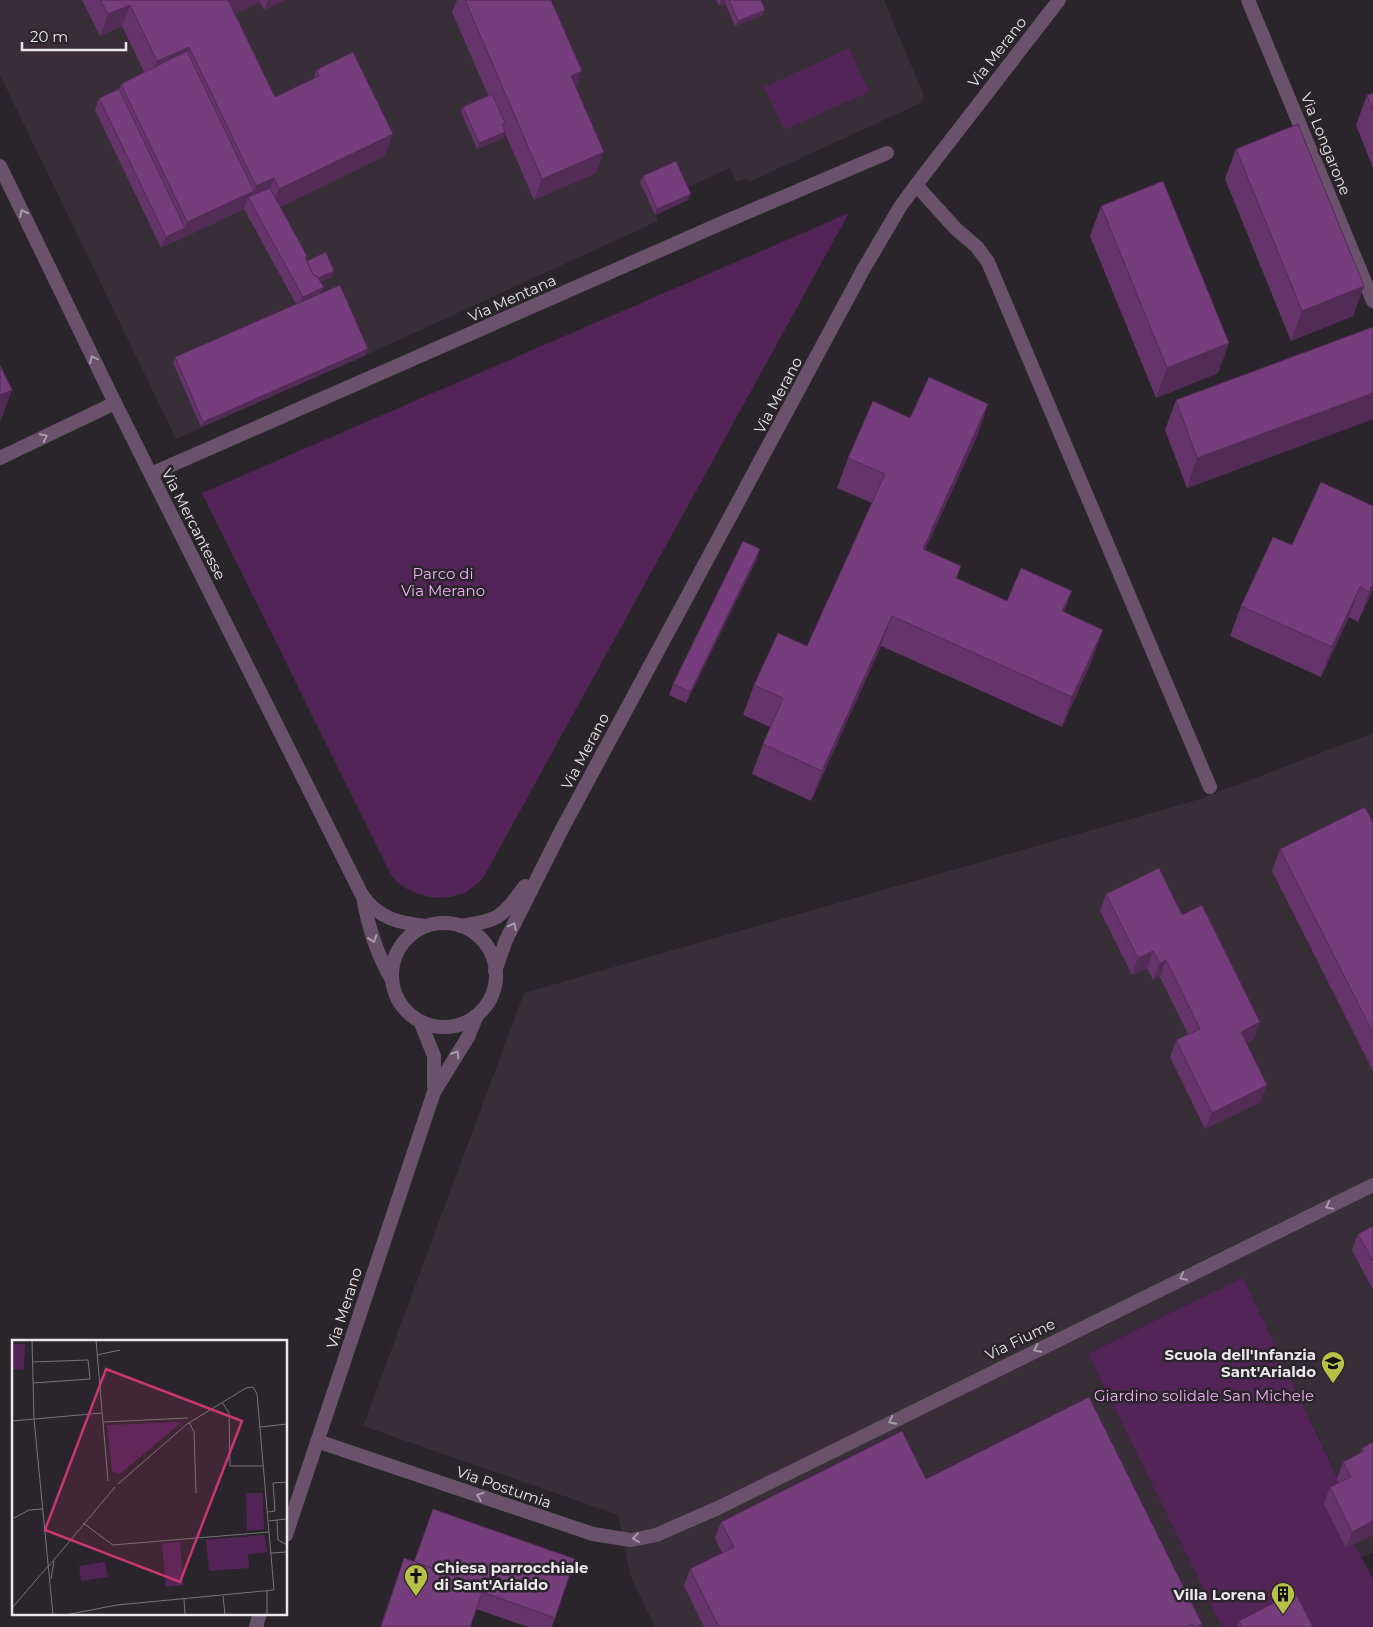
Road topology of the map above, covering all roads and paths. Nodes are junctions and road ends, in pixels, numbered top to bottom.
1 (1059, 0) edge
2 (1248, 0) edge
3 (887, 154) dead end
4 (0, 166) edge
5 (916, 184) junction
6 (1373, 301) edge
7 (115, 403) junction
8 (0, 458) edge
9 (151, 474) junction
10 (1210, 787) dead end
11 (562, 829) junction
12 (362, 895) junction
13 (426, 926) junction
14 (460, 926) junction
15 (495, 971) junction
16 (392, 980) junction
17 (477, 1015) junction
18 (420, 1022) junction
19 (434, 1092) junction
20 (1373, 1185) edge
21 (317, 1441) junction
22 (682, 1525) joint
23 (288, 1529) edge
24 (260, 1614) edge
25 (256, 1627) edge

1 - 5 street, Via Merano
2 - 6 street, Via Longarone
3 - 9 street, Via Mentana
7 -> 4 street, Via Mercantesse
5 - 10 street
5 - 11 street, Via Merano
8 -> 7 street
7 - 9 street, Via Mercantesse
9 - 12 street, Via Mercantesse
11 - 14 street
15 -> 11 street
12 - 13 street, Via Mercantesse
12 -> 16 street, Via Mercantesse
13 - 14 street
13 - 16 street
14 - 15 street
15 - 17 street
16 - 18 street
17 - 18 street
19 -> 17 street
18 - 19 street
19 - 21 street, Via Merano
20 -> 22 street, Via Fiume
22 -> 21 street, Via Postumia
21 - 23 street, Via Merano
24 - 25 street

